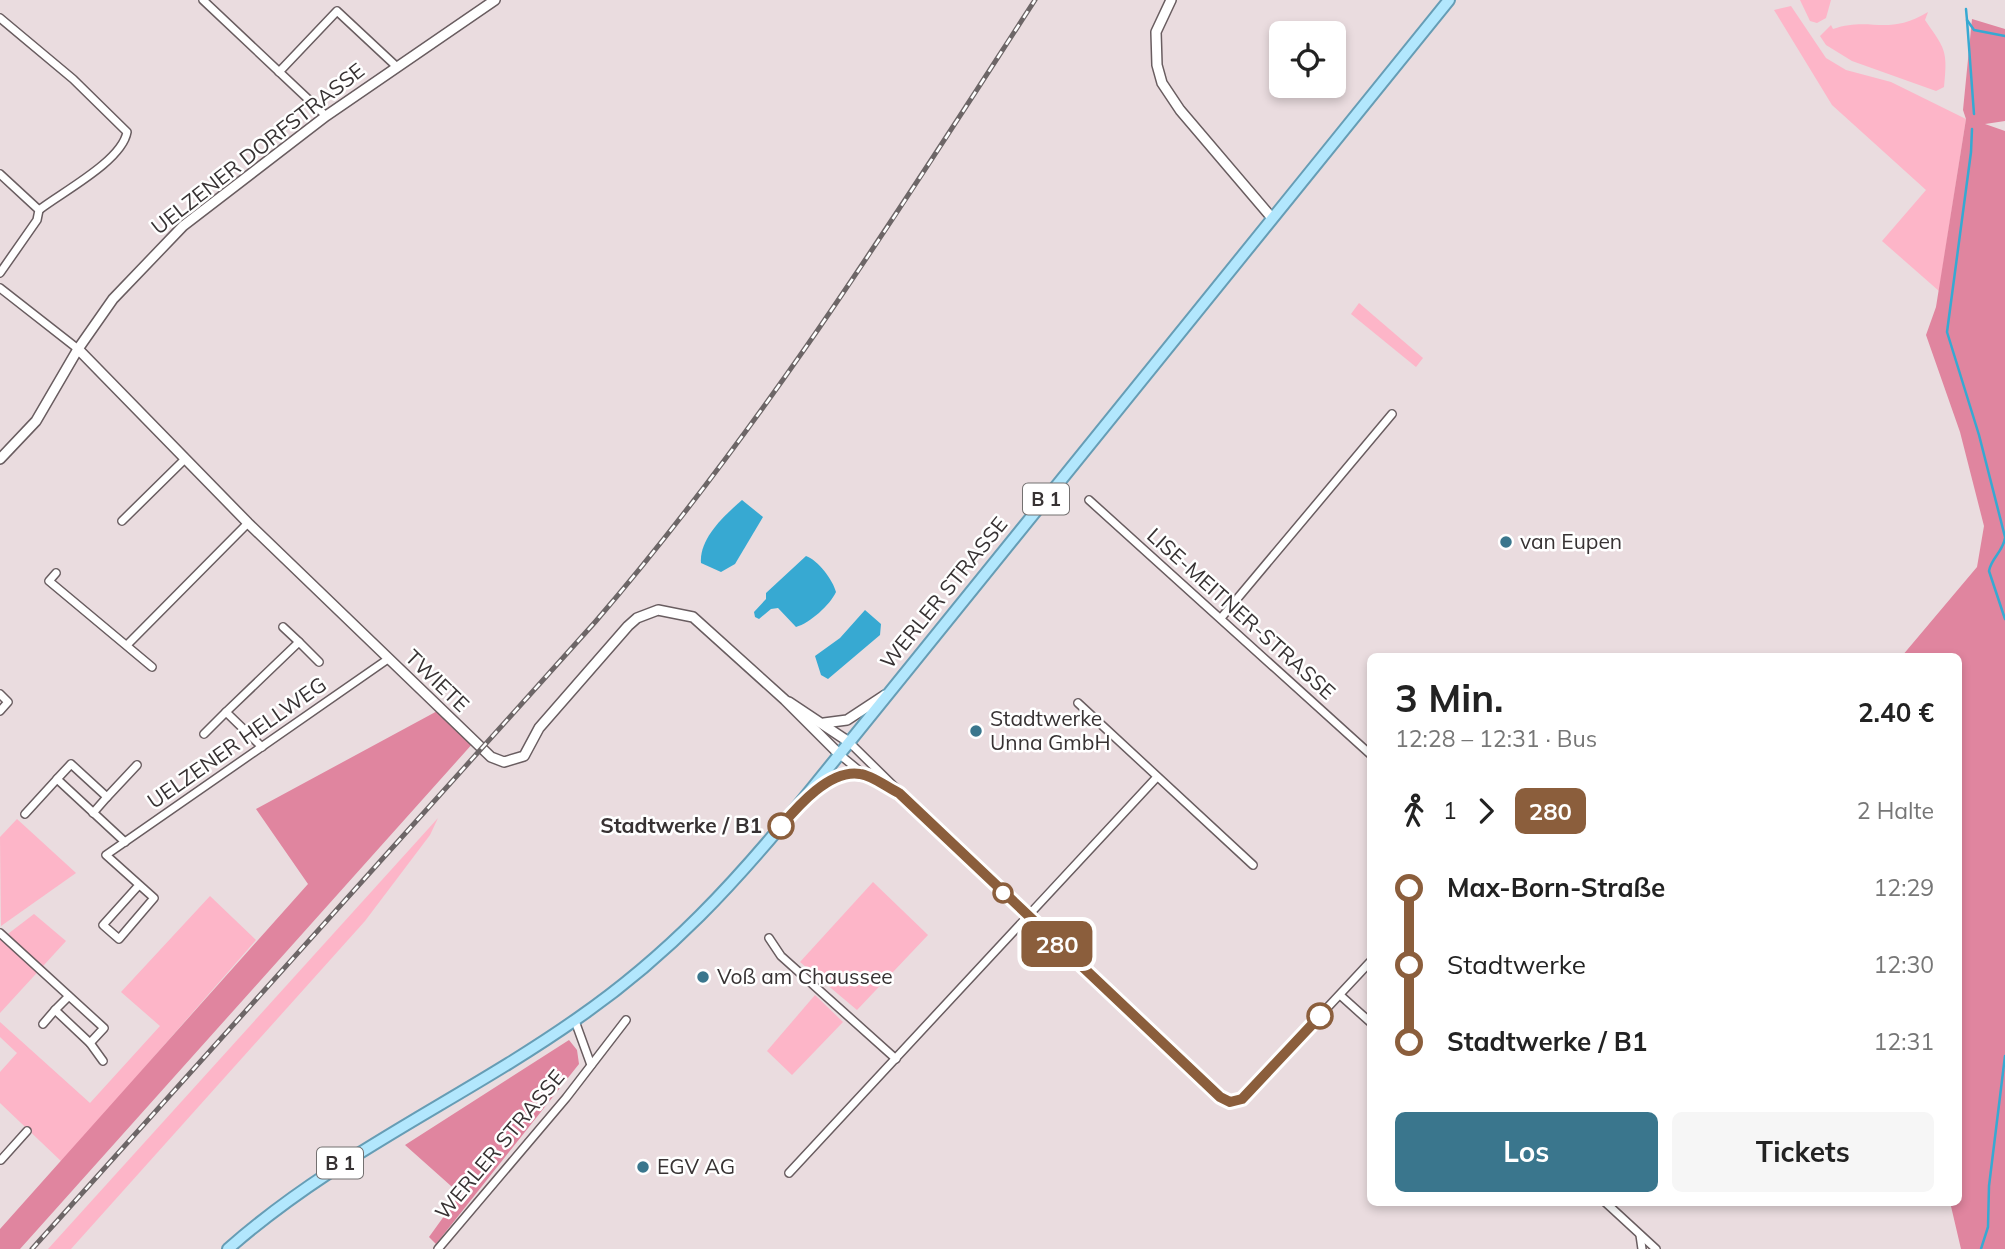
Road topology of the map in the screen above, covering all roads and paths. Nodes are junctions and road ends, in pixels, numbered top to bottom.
1 (203, 0) edge
2 (495, 0) edge
3 (1171, 0) edge
4 (1449, 0) edge
5 (0, 18) edge
6 (396, 66) junction
7 (279, 72) junction
8 (326, 116) junction
9 (0, 174) edge
10 (39, 210) junction
11 (1272, 218) junction
12 (0, 273) edge
13 (0, 288) edge
14 (78, 349) junction
15 (1392, 415) dead end
16 (0, 459) edge
17 (185, 459) junction
18 (1089, 500) dead end
19 (122, 521) dead end
20 (248, 523) junction
21 (57, 573) dead end
22 (1221, 618) junction
23 (283, 627) dead end
24 (299, 642) junction
25 (128, 644) junction
26 (388, 659) junction
27 (319, 662) dead end
28 (152, 667) dead end
29 (0, 694) edge
30 (887, 694) junction
31 (785, 700) junction
32 (1077, 703) dead end
33 (0, 711) edge
34 (226, 712) junction
35 (824, 723) junction
36 (204, 734) dead end
37 (849, 742) junction
38 (262, 747) junction
39 (1367, 751) edge
40 (839, 754) junction
41 (137, 765) dead end
42 (862, 774) junction
43 (1157, 777) junction
44 (57, 779) junction
45 (899, 793) junction
46 (107, 797) junction
47 (806, 797) junction
48 (93, 813) junction
49 (25, 814) dead end
50 (125, 842) junction
51 (1253, 865) dead end
52 (139, 885) junction
53 (1029, 917) junction
54 (0, 933) edge
55 (769, 938) dead end
56 (1367, 965) edge
57 (1340, 995) junction
58 (69, 996) junction
59 (55, 1010) junction
60 (1367, 1019) edge
61 (626, 1020) dead end
62 (575, 1021) junction
63 (43, 1024) dead end
64 (90, 1043) junction
65 (896, 1059) junction
66 (103, 1061) dead end
67 (591, 1065) junction
68 (27, 1131) dead end
69 (0, 1160) edge
70 (789, 1173) dead end
71 (1609, 1206) edge
72 (1640, 1234) junction
73 (228, 1249) edge
74 (438, 1249) edge
75 (1642, 1249) edge
76 (1656, 1249) edge

1 - 7 street
2 - 6 street, UELZENER DORFSTRASSE
3 - 11 street
4 - 11 main road, WERLER STRASSE / B 1
5 - 10 street
6 - 7 street
6 - 8 street, UELZENER DORFSTRASSE
7 - 8 street
8 - 14 street, UELZENER DORFSTRASSE
9 - 10 street
10 - 12 street
11 - 30 main road, WERLER STRASSE / B 1
13 - 14 street
14 - 16 street, UELZENER DORFSTRASSE
14 - 17 street, TWIETE
15 - 22 street
17 - 19 street
17 - 20 street, TWIETE
18 - 22 street, LISE-MEITNER-STRASSE
20 - 25 street
20 - 26 street, TWIETE
21 - 25 street
22 - 39 street, LISE-MEITNER-STRASSE
23 - 24 street
24 - 27 street
24 - 34 street
25 - 28 street
26 - 31 street, TWIETE
26 - 38 street, UELZENER HELLWEG
29 - 33 street
30 - 35 street
30 - 37 main road, WERLER STRASSE / B 1
31 - 35 street, TWIETE
31 - 40 street, TWIETE
32 - 43 street
34 - 36 street
34 - 38 street
35 - 37 street, TWIETE
37 - 40 main road, WERLER STRASSE / B 1
37 - 45 street
38 - 50 street, UELZENER HELLWEG
40 - 42 street
40 - 47 main road, WERLER STRASSE / B 1
41 - 46 street
42 - 45 street
42 - 47 street
43 - 51 street
43 - 53 street
44 - 46 street
44 - 48 street
44 - 49 street
45 - 53 street
46 - 48 street
47 - 62 main road, WERLER STRASSE / B 1
48 - 50 street
50 - 52 street, UELZENER HELLWEG
52 - 52 street
53 - 57 street
53 - 65 street
54 - 58 street
55 - 65 street
56 - 57 street
57 - 60 street
58 - 59 street
58 - 64 street
59 - 63 street
59 - 64 street
61 - 67 street, WERLER STRASSE
62 - 67 street, WERLER STRASSE
62 - 73 main road, WERLER STRASSE / B 1
64 - 66 street
65 - 70 street
67 - 74 street, WERLER STRASSE
68 - 69 street
71 - 72 street
72 - 75 street
72 - 76 street

